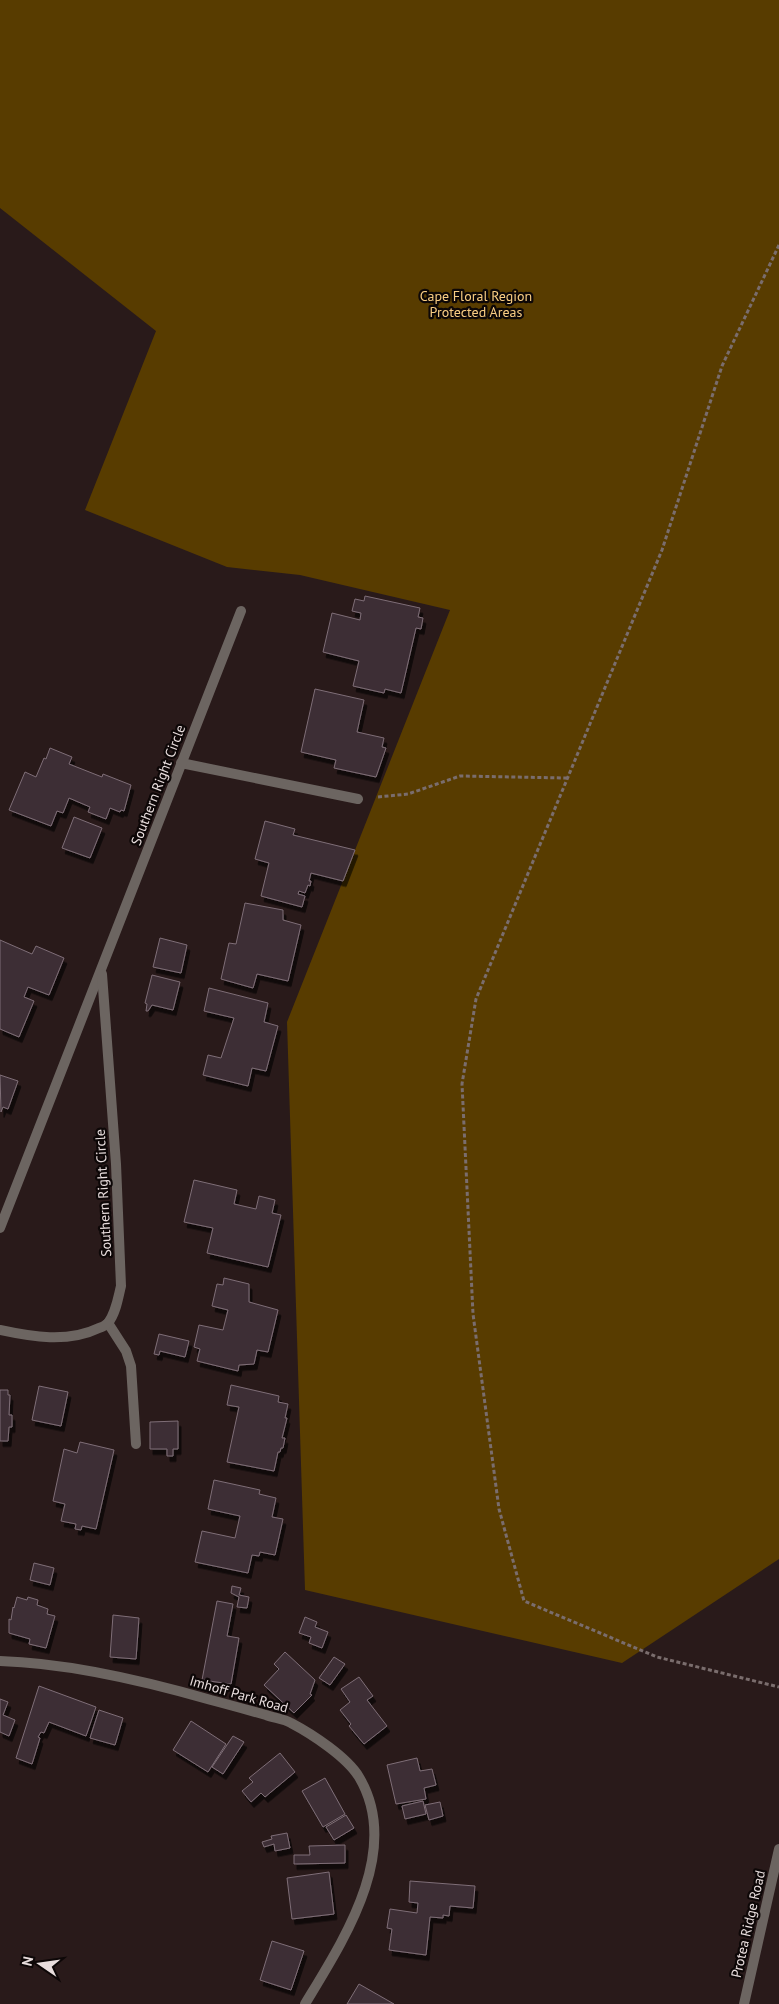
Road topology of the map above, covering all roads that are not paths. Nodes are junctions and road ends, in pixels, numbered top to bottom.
1 (241, 611) dead end
2 (182, 763) junction
3 (358, 799) road end
4 (102, 970) junction
5 (0, 1228) edge
6 (108, 1323) junction
7 (0, 1330) edge
8 (136, 1444) dead end
9 (0, 1661) edge
10 (779, 1849) edge
11 (305, 2004) edge
12 (744, 2004) edge

1 - 2 street, Southern Right Circle
2 - 3 street
2 - 4 street, Southern Right Circle
4 - 5 street, Southern Right Circle
4 - 6 street, Southern Right Circle
6 - 7 street
6 - 8 street
9 - 11 street, Imhoff Park Road
10 - 12 street, Protea Ridge Road

